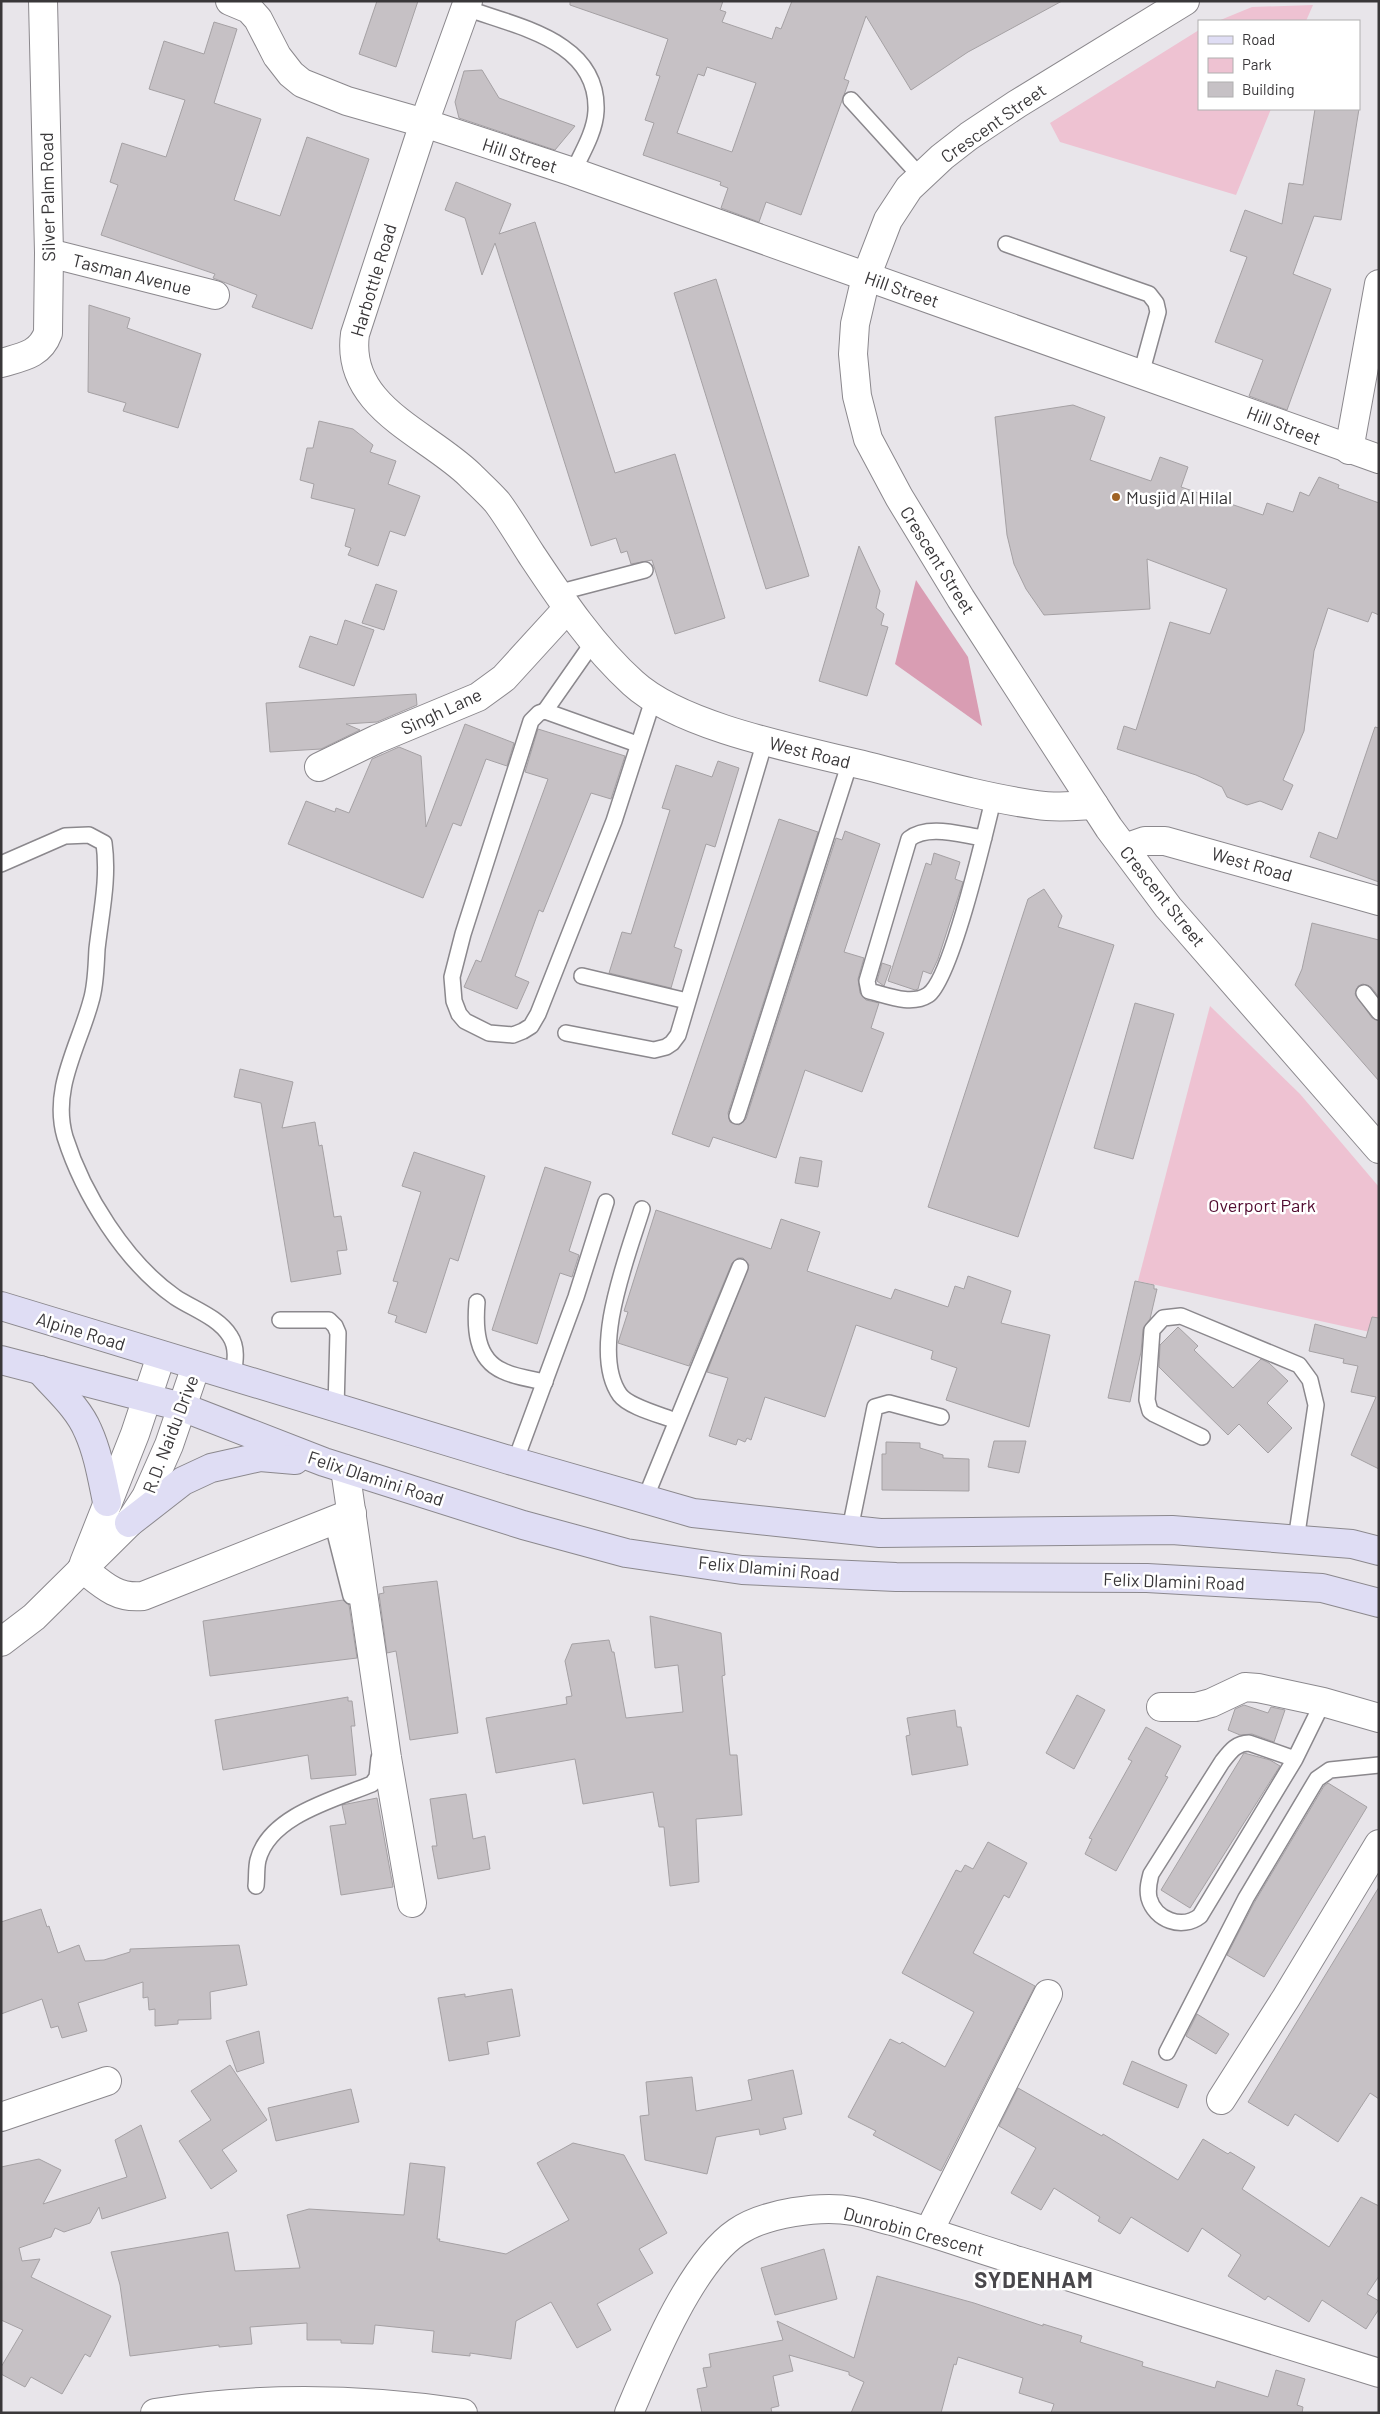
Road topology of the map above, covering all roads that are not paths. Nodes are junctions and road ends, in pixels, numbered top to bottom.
1 (43, 1) edge
2 (230, 1) edge
3 (1185, 1) edge
4 (467, 5) edge
5 (851, 100) dead end
6 (424, 123) junction
7 (574, 172) junction
8 (921, 177) junction
9 (1006, 244) dead end
10 (49, 253) junction
11 (866, 277) junction
12 (1379, 284) edge
13 (215, 295) dead end
14 (1, 363) edge
15 (1141, 374) junction
16 (1349, 450) junction
17 (1379, 459) edge
18 (645, 570) dead end
19 (562, 601) junction
20 (594, 640) junction
21 (653, 700) junction
22 (545, 711) junction
23 (766, 741) junction
24 (637, 744) junction
25 (850, 762) junction
26 (319, 767) dead end
27 (994, 796) junction
28 (1094, 805) junction
29 (984, 838) junction
30 (1125, 848) junction
31 (1, 864) edge
32 (1379, 902) edge
33 (582, 976) dead end
34 (1364, 992) dead end
35 (687, 1001) junction
36 (1379, 1012) edge
37 (566, 1033) dead end
38 (737, 1116) dead end
39 (1379, 1150) edge
40 (606, 1202) dead end
41 (642, 1209) dead end
42 (740, 1267) dead end
43 (477, 1302) dead end
44 (1, 1306) edge
45 (280, 1320) dead end
46 (161, 1356) junction
47 (1, 1360) edge
48 (196, 1366) junction
49 (40, 1370) junction
50 (233, 1376) junction
51 (545, 1382) junction
52 (147, 1397) junction
53 (182, 1407) junction
54 (336, 1408) junction
55 (941, 1417) dead end
56 (676, 1421) junction
57 (1202, 1437) dead end
58 (515, 1462) junction
59 (334, 1465) junction
60 (645, 1499) junction
61 (107, 1502) junction
62 (342, 1517) junction
63 (129, 1523) junction
64 (850, 1529) junction
65 (1379, 1538) edge
66 (1296, 1540) junction
67 (1352, 1544) junction
68 (1379, 1551) edge
69 (82, 1568) junction
70 (1379, 1603) edge
71 (1, 1642) edge
72 (1323, 1702) junction
73 (1161, 1707) dead end
74 (1379, 1718) edge
75 (1294, 1759) junction
76 (1379, 1765) edge
77 (1379, 1844) edge
78 (256, 1886) dead end
79 (412, 1903) dead end
80 (1048, 1994) dead end
81 (1167, 2052) dead end
82 (107, 2081) dead end
83 (1222, 2100) dead end
84 (1, 2117) edge
85 (929, 2232) junction
86 (1379, 2374) edge
87 (155, 2413) edge
88 (463, 2413) edge
89 (629, 2413) edge

1 - 10 street, Silver Palm Road
2 - 6 street, Hill Street
3 - 8 street, Crescent Street
4 - 6 street, Harbottle Road
4 - 7 lane
5 - 8 lane
6 - 7 street, Hill Street
6 - 19 street, Harbottle Road
7 - 11 street, Hill Street
8 - 11 street, Crescent Street
9 - 15 lane
10 - 13 street, Tasman Avenue
10 - 14 street, Silver Palm Road
11 - 15 street, Hill Street
11 - 28 street, Crescent Street
12 - 16 street
15 - 16 street, Hill Street
16 - 17 street, Hill Street
18 - 19 lane
19 - 20 street, West Road
19 - 26 street, Singh Lane
20 - 21 street, West Road
20 - 22 lane
21 - 23 street, West Road
21 - 24 lane
22 - 24 lane
22 - 24 lane
23 - 25 street, West Road
23 - 35 lane
25 - 27 street, West Road
25 - 38 lane
27 - 28 street, West Road
27 - 29 lane
28 - 30 street, Crescent Street
29 - 29 lane
30 - 32 street, West Road
30 - 39 street, Crescent Street
31 - 50 lane
33 - 35 lane
34 - 36 lane
35 - 37 lane
40 - 51 lane
41 - 56 lane
42 - 56 lane
43 - 51 lane
44 - 46 main road, Alpine Road
45 - 54 lane
46 - 48 main road, Alpine Road
46 - 52 street, R.D. Naidu Drive
47 - 49 main road
48 - 50 main road
48 - 53 street, R.D. Naidu Drive
49 - 52 main road
49 - 61 main road
50 - 54 main road
51 - 58 lane
52 - 53 main road, Felix Dlamini Road
52 - 61 street, R.D. Naidu Drive
53 - 59 main road, Felix Dlamini Road
53 - 63 street, R.D. Naidu Drive
54 - 58 main road
55 - 64 lane
56 - 60 lane
57 - 66 lane
58 - 60 main road
59 - 62 street
59 - 63 main road
59 - 70 main road, Felix Dlamini Road
60 - 64 main road
61 - 69 street, R.D. Naidu Drive
62 - 69 street
62 - 78 lane
62 - 79 street
63 - 69 street, R.D. Naidu Drive
64 - 66 main road
65 - 67 main road
66 - 67 main road
67 - 68 main road
69 - 71 street, R.D. Naidu Drive
72 - 73 street
72 - 74 street
72 - 75 lane
75 - 75 lane
76 - 81 lane
77 - 83 street
80 - 85 street
82 - 84 street
85 - 86 street, Dunrobin Crescent
85 - 89 street, Dunrobin Crescent
87 - 88 street

